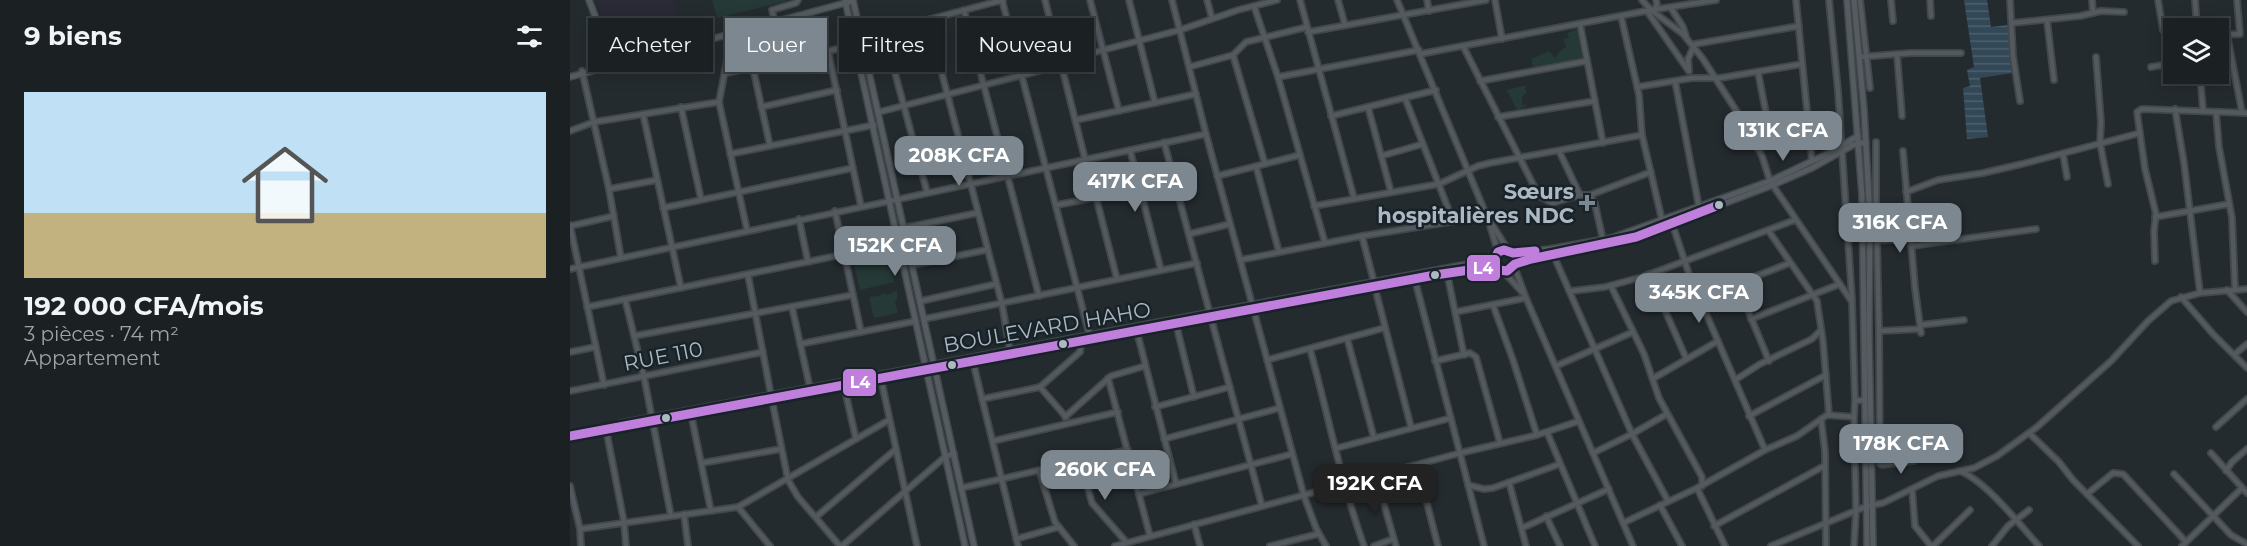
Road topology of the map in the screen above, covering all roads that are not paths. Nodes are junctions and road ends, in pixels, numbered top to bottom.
1 (589, 0) edge
2 (798, 0) edge
3 (855, 0) edge
4 (1002, 0) edge
5 (1045, 0) edge
6 (1090, 0) edge
7 (1129, 0) edge
8 (1172, 0) edge
9 (1207, 0) edge
10 (1277, 0) edge
11 (1300, 0) edge
12 (1338, 0) edge
13 (1397, 0) edge
14 (1427, 0) edge
15 (1486, 0) edge
16 (1495, 0) edge
17 (1642, 0) edge
18 (1656, 0) edge
19 (1716, 0) edge
20 (1797, 0) edge
21 (1829, 0) edge
22 (1847, 0) edge
23 (1854, 0) edge
24 (1860, 0) edge
25 (1891, 0) edge
26 (1930, 0) edge
27 (2010, 0) edge
28 (2092, 0) edge
29 (2158, 0) edge
30 (2195, 0) edge
31 (2237, 0) edge
32 (846, 1) edge
33 (1461, 2) edge
34 (1692, 2) edge
35 (1254, 6) junction
36 (1671, 8) junction
37 (964, 10) junction
38 (1651, 10) junction
39 (1429, 11) junction
40 (2124, 12) dead end
41 (2093, 13) junction
42 (1404, 15) junction
43 (1621, 16) junction
44 (1931, 16) dead end
45 (596, 18) edge
46 (774, 18) edge
47 (778, 18) edge
48 (787, 18) edge
49 (850, 18) edge
50 (858, 18) edge
51 (935, 18) edge
52 (1050, 18) edge
53 (1212, 18) junction
54 (2196, 18) edge
55 (2047, 20) junction
56 (1893, 21) dead end
57 (2012, 23) junction
58 (1580, 24) junction
59 (1345, 25) junction
60 (1799, 26) junction
61 (1308, 29) junction
62 (1180, 30) junction
63 (2163, 30) edge
64 (2229, 34) edge
65 (1264, 36) junction
66 (1686, 36) junction
67 (1502, 39) junction
68 (1139, 41) junction
69 (2229, 43) edge
70 (1463, 46) junction
71 (1693, 46) junction
72 (839, 49) edge
73 (1103, 50) junction
74 (828, 51) joint
75 (1419, 52) junction
76 (1961, 52) dead end
77 (1094, 53) edge
78 (1897, 54) junction
79 (1233, 55) junction
80 (1862, 56) junction
81 (2096, 57) dead end
82 (1587, 61) junction
83 (1802, 64) junction
84 (2163, 65) edge
85 (1189, 67) junction
86 (2151, 67) dead end
87 (588, 70) edge
88 (1320, 70) junction
89 (1689, 71) junction
90 (582, 72) junction
91 (735, 72) edge
92 (754, 72) edge
93 (862, 72) edge
94 (870, 72) edge
95 (894, 72) edge
96 (942, 72) edge
97 (1032, 72) edge
98 (1064, 72) edge
99 (1758, 72) junction
100 (726, 74) joint
101 (1022, 75) junction
102 (570, 76) edge
103 (1278, 77) junction
104 (1692, 78) junction
105 (1717, 79) junction
106 (2054, 80) dead end
107 (1480, 81) junction
108 (1675, 81) junction
109 (2201, 84) edge
110 (984, 85) junction
111 (1637, 87) junction
112 (1869, 88) dead end
113 (837, 90) junction
114 (1436, 90) junction
115 (947, 93) junction
116 (1196, 94) junction
117 (1405, 98) junction
118 (1595, 101) junction
119 (2020, 101) dead end
120 (719, 102) junction
121 (1155, 103) junction
122 (903, 106) junction
123 (761, 107) junction
124 (1368, 107) junction
125 (681, 108) junction
126 (2175, 109) junction
127 (2203, 110) junction
128 (1119, 111) junction
129 (879, 112) junction
130 (2216, 112) junction
131 (2244, 112) edge
132 (643, 114) junction
133 (1331, 116) junction
134 (1902, 116) dead end
135 (1498, 117) junction
136 (1076, 120) junction
137 (594, 122) junction
138 (874, 125) junction
139 (1857, 128) junction
140 (846, 130) junction
141 (570, 132) edge
142 (2140, 132) junction
143 (1206, 134) junction
144 (1642, 135) junction
145 (1865, 135) junction
146 (1857, 139) junction
147 (1164, 142) junction
148 (1866, 142) junction
149 (1876, 142) dead end
150 (1603, 143) junction
151 (1850, 143) junction
152 (1423, 144) junction
153 (2100, 144) junction
154 (770, 146) junction
155 (1758, 149) junction
156 (1842, 149) junction
157 (1130, 150) junction
158 (1903, 151) dead end
159 (1559, 152) junction
160 (2063, 153) junction
161 (730, 154) junction
162 (1859, 154) junction
163 (1300, 155) junction
164 (1381, 156) junction
165 (1085, 159) junction
166 (1519, 159) junction
167 (1812, 162) junction
168 (1265, 164) junction
169 (1256, 166) junction
170 (1047, 167) junction
171 (853, 168) junction
172 (1468, 170) junction
173 (1651, 172) junction
174 (1789, 175) junction
175 (1008, 176) junction
176 (1217, 176) junction
177 (2067, 177) dead end
178 (657, 180) junction
179 (1772, 183) junction
180 (969, 184) junction
181 (1439, 184) junction
182 (2108, 184) dead end
183 (609, 189) junction
184 (1140, 189) junction
185 (739, 191) junction
186 (927, 192) junction
187 (1391, 192) junction
188 (1906, 192) junction
189 (1580, 195) junction
190 (1590, 195) junction
191 (1096, 197) junction
192 (1354, 198) junction
193 (701, 199) junction
194 (898, 199) junction
195 (889, 200) junction
196 (2229, 204) junction
197 (1057, 205) junction
198 (861, 206) junction
199 (1314, 206) junction
200 (1699, 207) junction
201 (663, 208) junction
202 (835, 211) junction
203 (2189, 211) junction
204 (977, 213) junction
205 (614, 216) junction
206 (1487, 217) junction
207 (2156, 218) junction
208 (799, 219) junction
209 (1662, 220) junction
210 (1795, 220) junction
211 (1873, 220) junction
212 (1453, 221) junction
213 (1672, 223) junction
214 (1230, 224) junction
215 (570, 225) edge
216 (904, 228) junction
217 (2036, 229) dead end
218 (747, 230) junction
219 (1768, 230) junction
220 (1189, 234) junction
221 (1362, 236) junction
222 (1911, 238) junction
223 (1603, 240) junction
224 (1877, 241) junction
225 (899, 243) junction
226 (1324, 243) junction
227 (1911, 246) junction
228 (671, 247) junction
229 (986, 250) junction
230 (1511, 251) junction
231 (1279, 252) junction
232 (1498, 252) junction
233 (844, 254) junction
234 (1554, 254) junction
235 (621, 258) junction
236 (1495, 259) junction
237 (1240, 260) junction
238 (2155, 261) dead end
239 (808, 262) junction
240 (1684, 262) junction
241 (1197, 263) junction
242 (1790, 263) junction
243 (913, 265) junction
244 (1515, 265) junction
245 (1497, 266) junction
246 (579, 267) junction
247 (570, 269) edge
248 (1161, 270) junction
249 (1503, 271) junction
250 (1448, 273) junction
251 (1649, 274) junction
252 (748, 275) junction
253 (1117, 279) junction
254 (1414, 280) junction
255 (996, 284) junction
256 (1737, 284) junction
257 (1840, 284) junction
258 (1375, 286) junction
259 (1611, 286) junction
260 (681, 288) junction
261 (1078, 288) junction
262 (2235, 289) junction
263 (2247, 289) edge
264 (2227, 290) junction
265 (1570, 291) junction
266 (2200, 293) junction
267 (853, 295) junction
268 (1813, 295) junction
269 (1039, 296) junction
270 (1525, 296) junction
271 (2181, 297) junction
272 (1700, 298) junction
273 (625, 299) junction
274 (921, 301) junction
275 (1852, 302) junction
276 (1002, 304) junction
277 (1493, 305) junction
278 (587, 307) junction
279 (792, 307) junction
280 (1254, 308) junction
281 (1455, 312) junction
282 (2247, 312) edge
283 (755, 314) junction
284 (1211, 316) junction
285 (924, 319) junction
286 (1751, 319) junction
287 (1964, 320) dead end
288 (916, 321) junction
289 (1177, 321) junction
290 (1384, 328) junction
291 (1920, 329) junction
292 (1136, 330) junction
293 (1821, 330) junction
294 (1879, 331) junction
295 (861, 332) junction
296 (1633, 332) junction
297 (634, 336) junction
298 (1090, 338) junction
299 (1347, 338) junction
300 (1718, 341) junction
301 (1081, 342) junction
302 (800, 344) junction
303 (2247, 344) edge
304 (595, 347) junction
305 (1310, 349) junction
306 (1595, 349) junction
307 (1010, 351) junction
308 (570, 352) edge
309 (763, 352) junction
310 (2235, 354) junction
311 (1464, 355) junction
312 (1686, 358) junction
313 (1267, 360) junction
314 (1435, 361) junction
315 (1769, 361) junction
316 (974, 362) junction
317 (1145, 366) junction
318 (1556, 366) junction
319 (935, 367) junction
320 (926, 368) junction
321 (2247, 368) edge
322 (1826, 375) junction
323 (644, 377) junction
324 (1108, 378) junction
325 (1654, 378) junction
326 (880, 379) junction
327 (1735, 380) junction
328 (604, 385) junction
329 (844, 386) junction
330 (1040, 387) junction
331 (1230, 387) junction
332 (810, 388) junction
333 (570, 391) edge
334 (772, 397) junction
335 (1194, 397) junction
336 (982, 399) junction
337 (2247, 399) edge
338 (1864, 400) junction
339 (1855, 401) junction
340 (1155, 407) junction
341 (1280, 408) junction
342 (1118, 412) junction
343 (1870, 413) junction
344 (1879, 413) junction
345 (691, 414) junction
346 (1666, 414) junction
347 (1829, 415) junction
348 (1749, 416) junction
349 (1065, 417) junction
350 (1854, 417) junction
351 (1450, 418) junction
352 (651, 419) junction
353 (1239, 419) junction
354 (1821, 419) junction
355 (890, 420) junction
356 (1579, 421) junction
357 (1070, 423) junction
358 (1411, 427) junction
359 (2216, 427) dead end
360 (606, 429) junction
361 (1547, 432) junction
362 (2029, 433) junction
363 (570, 434) edge
364 (1632, 434) junction
365 (1537, 435) junction
366 (1374, 438) junction
367 (856, 439) junction
368 (1164, 439) junction
369 (993, 441) junction
370 (1500, 443) junction
371 (1337, 448) junction
372 (781, 449) junction
373 (896, 449) junction
374 (2247, 449) edge
375 (1128, 450) junction
376 (1765, 450) junction
377 (1460, 453) junction
378 (1593, 453) junction
379 (2211, 453) dead end
380 (954, 454) junction
381 (1292, 454) junction
382 (946, 456) junction
383 (1080, 461) junction
384 (1914, 461) dead end
385 (702, 463) junction
386 (1560, 464) junction
387 (1251, 465) junction
388 (1417, 465) junction
389 (1824, 466) junction
390 (1040, 470) junction
391 (1960, 471) junction
392 (2226, 471) junction
393 (2175, 474) dead end
394 (1376, 477) junction
395 (1002, 479) junction
396 (788, 480) junction
397 (1509, 482) junction
398 (1176, 484) junction
399 (1344, 485) junction
400 (1468, 485) junction
401 (570, 486) edge
402 (1700, 487) junction
403 (961, 488) junction
404 (2242, 488) junction
405 (1609, 489) junction
406 (1912, 489) junction
407 (905, 491) junction
408 (2247, 493) edge
409 (1139, 494) junction
410 (2087, 494) junction
411 (1304, 496) junction
412 (1668, 501) junction
413 (1577, 502) junction
414 (1660, 505) junction
415 (1262, 506) junction
416 (1870, 506) junction
417 (738, 507) junction
418 (1856, 510) junction
419 (1970, 510) dead end
420 (2029, 510) dead end
421 (711, 511) junction
422 (684, 514) junction
423 (671, 516) junction
424 (1546, 516) junction
425 (2212, 516) junction
426 (816, 517) junction
427 (2015, 520) junction
428 (624, 522) junction
429 (1623, 523) junction
430 (1827, 523) junction
431 (1194, 524) junction
432 (1714, 526) junction
433 (1059, 527) junction
434 (1522, 528) junction
435 (580, 529) junction
436 (1318, 534) junction
437 (1150, 536) junction
438 (1016, 539) junction
439 (1393, 539) junction
440 (1130, 542) junction
441 (2184, 544) edge
442 (2247, 544) edge
443 (916, 545) edge
444 (581, 546) edge
445 (626, 546) edge
446 (688, 546) edge
447 (770, 546) edge
448 (841, 546) edge
449 (965, 546) edge
450 (974, 546) edge
451 (1018, 546) edge
452 (1074, 546) edge
453 (1115, 546) edge
454 (1137, 546) edge
455 (1200, 546) edge
456 (1270, 546) edge
457 (1326, 546) edge
458 (1364, 546) edge
459 (1374, 546) edge
460 (1396, 546) edge
461 (1438, 546) edge
462 (1484, 546) edge
463 (1526, 546) edge
464 (1560, 546) edge
465 (1594, 546) edge
466 (1633, 546) edge
467 (1682, 546) edge
468 (1725, 546) edge
469 (1771, 546) edge
470 (1826, 546) edge
471 (1854, 546) edge
472 (1867, 546) edge
473 (1873, 546) edge
474 (1932, 546) edge
475 (1992, 546) edge
476 (2039, 546) edge
477 (2138, 546) edge

1 - 45 main road
2 - 46 street
3 - 32 main road
3 - 50 main road
4 - 37 street
4 - 101 street
5 - 52 street
6 - 73 street
7 - 68 street
8 - 62 street
9 - 53 street
10 - 35 street
11 - 61 street
12 - 59 street
13 - 42 street
14 - 39 street
15 - 33 street
16 - 67 street
17 - 38 street
18 - 38 street
19 - 34 street
20 - 60 street
21 - 156 street
22 - 139 main road
23 - 80 main road
24 - 80 street
25 - 56 street
26 - 44 street
27 - 57 street
28 - 41 street
29 - 63 street
30 - 54 street
31 - 64 street
32 - 47 main road
32 - 48 main road
32 - 49 main road
33 - 39 street
34 - 36 street
35 - 53 street
35 - 65 street
36 - 38 street
36 - 66 street
37 - 51 street
37 - 110 street
38 - 43 street
38 - 66 street
38 - 89 street
39 - 42 street
40 - 41 street
41 - 55 street
42 - 59 street
42 - 75 street
43 - 58 street
43 - 111 street
53 - 62 street
55 - 57 street
55 - 106 street
57 - 119 street
58 - 67 street
58 - 82 street
59 - 61 street
60 - 71 street
60 - 83 street
61 - 65 street
61 - 88 street
62 - 68 street
62 - 85 street
65 - 79 street
65 - 103 street
66 - 71 street
67 - 70 street
68 - 73 street
68 - 121 street
69 - 131 street
70 - 75 street
70 - 107 street
71 - 89 street
71 - 105 street
72 - 74 street
73 - 77 street
73 - 128 street
74 - 113 street
75 - 88 street
75 - 114 street
76 - 78 street
78 - 80 street
78 - 134 street
79 - 85 street
79 - 168 street
80 - 112 street
80 - 145 main road
81 - 153 street
82 - 107 street
82 - 118 street
83 - 99 street
83 - 167 street
84 - 86 street
85 - 116 street
87 - 90 main road
88 - 103 street
88 - 133 street
89 - 104 street
90 - 102 main road
90 - 137 street
91 - 100 street
92 - 123 street
93 - 138 main road
94 - 129 main road
95 - 122 street
96 - 115 street
97 - 101 street
98 - 136 street
99 - 105 street
99 - 155 street
100 - 120 street
101 - 110 street
101 - 170 street
103 - 163 street
104 - 105 street
104 - 108 street
105 - 155 street
107 - 135 street
108 - 111 street
108 - 200 street
109 - 127 street
110 - 115 street
110 - 175 street
111 - 144 street
113 - 123 street
113 - 140 street
114 - 117 street
114 - 172 street
115 - 122 street
115 - 180 street
116 - 121 street
116 - 143 street
117 - 124 street
117 - 152 street
118 - 135 street
118 - 150 street
120 - 125 street
120 - 161 street
121 - 128 street
122 - 129 street
122 - 186 street
123 - 154 street
124 - 133 street
124 - 164 street
125 - 132 street
125 - 193 street
126 - 127 street
126 - 142 street
126 - 203 street
127 - 130 street
128 - 136 street
129 - 194 main road
130 - 131 street
130 - 196 street
132 - 137 street
132 - 178 street
133 - 192 street
135 - 166 street
136 - 165 street
137 - 141 street
137 - 183 street
138 - 140 street
138 - 195 main road
139 - 146 main road
139 - 151 main road
140 - 154 street
140 - 171 street
142 - 153 street
142 - 207 street
143 - 147 street
143 - 176 street
144 - 150 street
144 - 173 street
145 - 146 main road
145 - 148 main road
146 - 148 main road
146 - 151 main road
146 - 162 main road
147 - 157 street
147 - 220 street
148 - 211 main road
149 - 211 street
150 - 159 street
151 - 156 main road
151 - 162 main road
152 - 164 street
152 - 181 street
153 - 160 street
153 - 182 street
154 - 161 street
155 - 179 street
156 - 167 main road
156 - 174 main road
156 - 275 street
157 - 165 street
157 - 184 street
158 - 188 street
159 - 166 street
159 - 189 street
160 - 177 street
160 - 188 street
161 - 185 street
162 - 338 main road
163 - 168 street
163 - 199 street
164 - 187 street
165 - 170 street
166 - 172 street
166 - 189 street
167 - 174 main road
168 - 169 street
169 - 176 street
169 - 231 street
170 - 175 street
170 - 197 street
171 - 185 street
171 - 198 street
172 - 181 street
172 - 206 street
173 - 190 street
173 - 209 street
174 - 179 main road
175 - 180 street
175 - 269 street
176 - 214 street
178 - 183 street
178 - 201 street
179 - 200 main road
179 - 210 street
179 - 213 main road
180 - 186 street
180 - 204 street
181 - 187 street
181 - 212 street
183 - 205 street
184 - 191 street
184 - 248 street
185 - 193 street
185 - 218 street
186 - 194 street
187 - 192 street
188 - 222 street
189 - 190 street
190 - 223 street
191 - 197 street
191 - 253 street
192 - 199 street
193 - 201 street
194 - 195 street
194 - 216 main road
195 - 198 street
195 - 225 main road
196 - 203 street
196 - 262 street
197 - 261 street
198 - 202 street
199 - 226 street
200 - 209 main road
201 - 228 street
202 - 208 street
202 - 233 street
203 - 207 street
203 - 266 street
204 - 216 street
204 - 229 street
205 - 215 street
205 - 235 street
206 - 212 street
206 - 230 street
206 - 232 street
207 - 238 street
208 - 218 street
208 - 239 street
209 - 223 main road
210 - 219 street
210 - 257 street
211 - 224 street
211 - 343 main road
212 - 221 street
213 - 234 main road
213 - 240 street
214 - 220 street
214 - 237 street
215 - 246 street
216 - 243 main road
217 - 227 street
218 - 228 street
219 - 240 street
219 - 242 street
220 - 241 street
221 - 226 street
221 - 258 street
222 - 224 street
222 - 227 street
223 - 230 main road
224 - 294 street
225 - 233 street
225 - 288 main road
226 - 231 street
227 - 291 street
228 - 235 street
228 - 260 street
229 - 243 street
229 - 255 street
230 - 232 main road
230 - 244 main road
231 - 237 street
232 - 236 main road
233 - 239 street
233 - 267 street
234 - 244 main road
234 - 265 street
235 - 246 street
236 - 245 main road
236 - 258 main road, BOULEVARD HAHO
237 - 280 street
239 - 252 street
240 - 251 street
240 - 272 street
241 - 248 street
241 - 284 street
242 - 256 street
242 - 268 street
243 - 274 main road
244 - 249 main road
244 - 270 street
245 - 249 main road
245 - 250 main road, BOULEVARD HAHO
246 - 247 street
246 - 278 street
248 - 253 street
249 - 270 street
250 - 254 main road, BOULEVARD HAHO
250 - 281 street
251 - 259 street
251 - 312 street
252 - 260 street
252 - 283 street
253 - 261 street
254 - 258 main road, BOULEVARD HAHO
254 - 314 street
255 - 274 street
255 - 276 street
256 - 272 street
256 - 286 street
257 - 268 street
257 - 275 street
258 - 280 main road, BOULEVARD HAHO
258 - 290 street
259 - 265 street
259 - 296 street
260 - 273 street
261 - 269 street
261 - 298 street
262 - 263 street
262 - 264 street
264 - 266 street
264 - 282 street
265 - 306 street
266 - 271 street
267 - 279 street
267 - 295 street
268 - 286 street
268 - 293 street
269 - 276 street
270 - 277 street
270 - 318 street
271 - 310 street
271 - 362 street
272 - 300 street
273 - 278 street
273 - 297 street
274 - 285 main road
275 - 339 street
276 - 285 street
276 - 307 street
277 - 281 street
277 - 365 street
278 - 304 street
279 - 283 street
279 - 302 street
280 - 284 main road, BOULEVARD HAHO
280 - 313 street
281 - 311 street
283 - 297 street
283 - 309 street
284 - 289 main road, BOULEVARD HAHO
284 - 331 street
285 - 319 main road
286 - 315 street
287 - 291 street
288 - 295 street
288 - 320 main road
289 - 292 main road, BOULEVARD HAHO
289 - 335 street
290 - 299 street
290 - 358 street
291 - 294 street
292 - 298 main road, BOULEVARD HAHO
292 - 317 street
293 - 315 street
293 - 322 street
294 - 344 street
295 - 302 street
296 - 306 street
296 - 325 street
297 - 323 street
298 - 301 main road, BOULEVARD HAHO
298 - 307 main road, BOULEVARD HAHO
299 - 305 street
299 - 366 street
300 - 312 street
300 - 327 street
301 - 316 main road, BOULEVARD HAHO
301 - 330 street
302 - 332 street
303 - 310 street
304 - 308 street
304 - 328 street
305 - 313 street
305 - 371 street
306 - 318 street
306 - 364 street
307 - 319 main road, BOULEVARD HAHO
309 - 323 street, RUE 110
309 - 334 street
310 - 321 street
311 - 314 street
311 - 370 street
312 - 325 street
313 - 341 street
314 - 351 street
315 - 327 street
316 - 319 main road, BOULEVARD HAHO
316 - 336 street
317 - 324 street
317 - 340 street
318 - 356 street
319 - 320 main road, BOULEVARD HAHO
319 - 380 main road
320 - 326 main road, BOULEVARD HAHO
320 - 332 main road, BOULEVARD HAHO
320 - 382 main road
322 - 347 street
322 - 348 street
323 - 328 street, RUE 110
323 - 352 street
324 - 342 street
324 - 349 street
325 - 346 street
326 - 329 main road, BOULEVARD HAHO
326 - 355 street
327 - 348 street
328 - 333 street, RUE 110
329 - 334 main road, BOULEVARD HAHO
329 - 367 street
330 - 336 street
330 - 349 street
331 - 335 street
331 - 353 street
332 - 334 main road, BOULEVARD HAHO
334 - 345 main road, BOULEVARD HAHO
334 - 352 main road, BOULEVARD HAHO
334 - 372 street
335 - 340 street
336 - 369 street
337 - 359 street
338 - 339 street
338 - 416 main road
339 - 350 street
340 - 368 street
341 - 353 street
341 - 381 street
342 - 357 street
342 - 375 street
343 - 344 street
343 - 416 main road
344 - 384 street
345 - 352 main road, BOULEVARD HAHO
345 - 385 street
346 - 364 street
346 - 402 street
347 - 350 street
347 - 354 street
348 - 376 street
349 - 357 street
350 - 418 street
351 - 358 street
351 - 377 street
352 - 360 main road, BOULEVARD HAHO
352 - 363 main road, BOULEVARD HAHO
352 - 423 street
353 - 368 street
353 - 387 street
354 - 376 street
354 - 389 street
355 - 367 street
355 - 373 street
356 - 361 street
356 - 378 street
357 - 369 street
358 - 366 street
360 - 363 main road, BOULEVARD HAHO
360 - 428 street
361 - 365 street
361 - 386 street
362 - 391 street
362 - 410 street
364 - 378 street
364 - 412 street
365 - 370 street
366 - 371 street
367 - 396 street
368 - 398 street
369 - 395 street
370 - 377 street
371 - 399 street
372 - 385 street
372 - 396 street
373 - 407 street
373 - 426 street
374 - 392 street
375 - 383 street
375 - 409 street
376 - 402 street
377 - 388 street
377 - 400 street
378 - 405 street
379 - 392 street
380 - 382 street
380 - 403 main road
381 - 387 street
381 - 411 street
382 - 407 street
382 - 449 main road
383 - 390 street
383 - 440 street
385 - 421 street
386 - 397 street
386 - 413 street
387 - 398 street
387 - 415 street
388 - 394 street
388 - 461 street
389 - 430 street
389 - 432 street
390 - 395 street
390 - 433 street
391 - 406 street
391 - 427 street
392 - 404 street
393 - 425 street
394 - 399 street
394 - 439 street
395 - 403 street
395 - 438 street
396 - 417 street
396 - 426 street
397 - 400 street
397 - 434 street
398 - 409 street
399 - 411 street
399 - 458 street
400 - 462 street
401 - 435 street
402 - 412 street
402 - 432 street
403 - 450 main road
404 - 408 street
404 - 425 street
405 - 413 street
405 - 429 street
406 - 416 street
406 - 474 street
407 - 443 street
407 - 448 street
409 - 437 street
410 - 441 street
410 - 477 street
411 - 415 street
411 - 436 street
412 - 414 street
413 - 424 street
413 - 465 street
414 - 429 street
414 - 467 street
415 - 431 street
416 - 418 street
416 - 472 main road
416 - 473 main road
417 - 421 street
417 - 447 street
418 - 430 street
418 - 471 street
419 - 474 street
420 - 427 street
421 - 422 street
422 - 423 street
422 - 446 street
423 - 428 street
424 - 434 street
424 - 464 street
425 - 441 street
425 - 442 street
426 - 448 street
427 - 475 street
427 - 476 street
428 - 435 street
428 - 445 street
429 - 466 street
430 - 469 street
430 - 470 street
431 - 437 street
431 - 455 street
432 - 468 street
433 - 438 street
433 - 452 street
434 - 463 street
435 - 444 street
436 - 456 street
436 - 457 street
437 - 440 street
438 - 451 street
439 - 459 street
439 - 460 street
440 - 453 street
440 - 454 street

